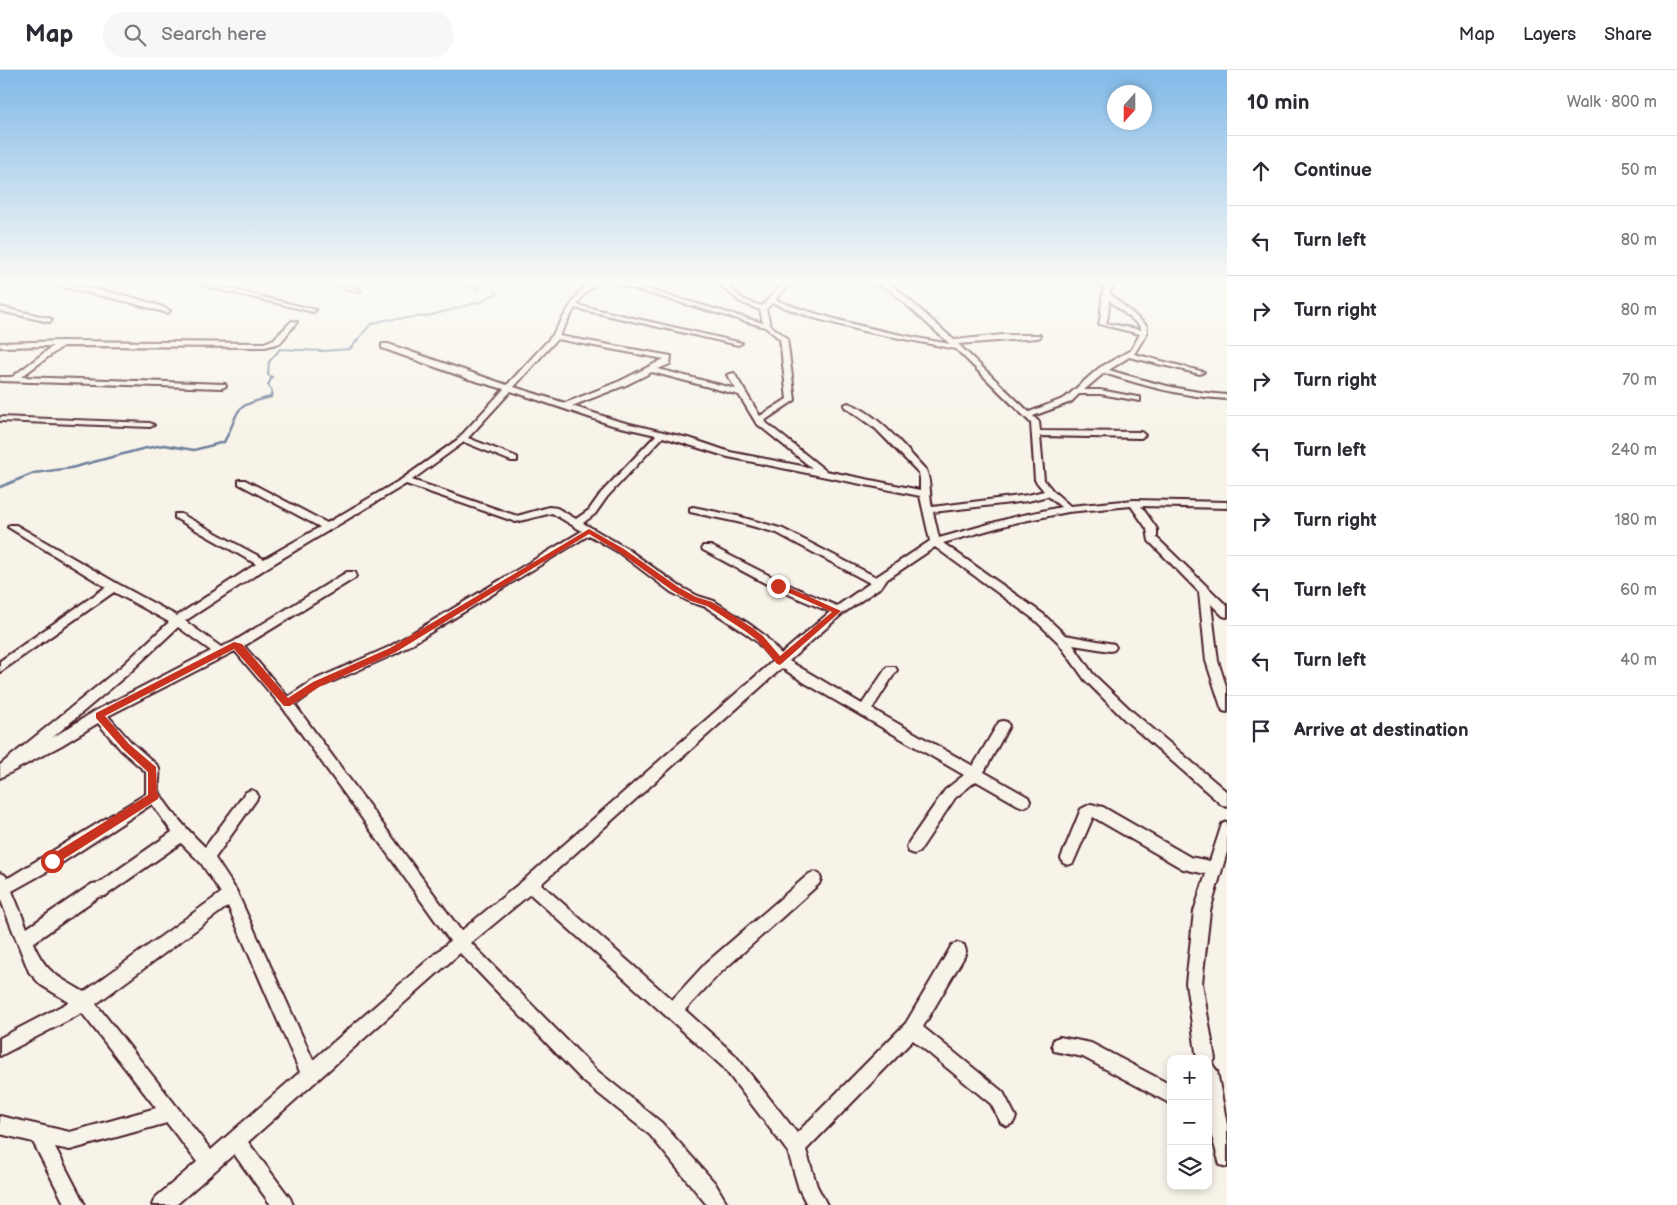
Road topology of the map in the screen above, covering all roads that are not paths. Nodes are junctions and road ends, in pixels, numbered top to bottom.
1 (282, 335) edge
2 (702, 335) edge
3 (779, 335) edge
4 (884, 335) edge
5 (945, 335) edge
6 (1143, 335) edge
7 (1038, 336) dead end
8 (555, 337) joint
9 (62, 343) junction
10 (738, 343) dead end
11 (0, 345) edge
12 (955, 345) junction
13 (385, 346) dead end
14 (1129, 355) junction
15 (650, 369) junction
16 (1102, 370) junction
17 (1200, 372) dead end
18 (731, 375) dead end
19 (0, 379) edge
20 (14, 379) junction
21 (222, 386) dead end
22 (509, 388) junction
23 (1211, 388) dead end
24 (1078, 392) junction
25 (744, 394) junction
26 (1202, 395) junction
27 (1227, 397) edge
28 (1137, 399) dead end
29 (564, 406) junction
30 (848, 406) dead end
31 (1028, 415) junction
32 (0, 418) edge
33 (759, 421) junction
34 (150, 425) dead end
35 (1036, 434) junction
36 (1141, 434) dead end
37 (661, 435) junction
38 (464, 439) junction
39 (514, 460) dead end
40 (823, 473) junction
41 (404, 481) junction
42 (242, 482) dead end
43 (1050, 493) junction
44 (924, 494) junction
45 (1134, 503) junction
46 (1227, 504) edge
47 (1068, 509) junction
48 (693, 510) dead end
49 (928, 510) junction
50 (178, 516) dead end
51 (577, 523) junction
52 (13, 526) dead end
53 (326, 526) junction
54 (589, 531) junction
55 (935, 542) junction
56 (707, 548) dead end
57 (264, 564) junction
58 (351, 575) dead end
59 (878, 583) junction
60 (114, 587) junction
61 (1204, 591) junction
62 (838, 611) junction
63 (1227, 613) edge
64 (177, 621) junction
65 (1062, 639) junction
66 (237, 646) junction
67 (1110, 647) dead end
68 (220, 652) junction
69 (780, 662) junction
70 (0, 668) edge
71 (891, 670) dead end
72 (287, 704) junction
73 (1227, 707) edge
74 (865, 710) junction
75 (99, 715) junction
76 (1004, 726) dead end
77 (5, 769) edge
78 (976, 773) junction
79 (154, 796) junction
80 (251, 796) dead end
81 (1023, 801) dead end
82 (1227, 801) edge
83 (1227, 829) edge
84 (182, 834) junction
85 (914, 847) dead end
86 (206, 858) junction
87 (1068, 858) dead end
88 (1215, 869) junction
89 (814, 879) dead end
90 (530, 884) junction
91 (1, 885) edge
92 (231, 895) junction
93 (24, 940) junction
94 (460, 942) junction
95 (958, 951) dead end
96 (83, 1003) junction
97 (673, 1011) junction
98 (912, 1029) junction
99 (1060, 1045) dead end
100 (0, 1047) edge
101 (1205, 1055) edge
102 (310, 1074) junction
103 (1167, 1093) edge
104 (170, 1112) junction
105 (1007, 1117) dead end
106 (1212, 1118) edge
107 (0, 1125) edge
108 (38, 1133) junction
109 (234, 1140) junction
110 (796, 1147) junction
111 (1227, 1158) edge
112 (209, 1163) junction
113 (75, 1205) edge
114 (162, 1205) edge
115 (283, 1205) edge
116 (718, 1205) edge
117 (817, 1205) edge

1 - 9 street
2 - 10 street
3 - 33 street
4 - 12 street
5 - 12 street
6 - 14 street
7 - 12 street
8 - 15 street
8 - 22 street
9 - 11 street
9 - 20 street
12 - 31 street
13 - 22 street
14 - 16 street
14 - 17 street
15 - 25 street
15 - 29 street
16 - 24 street
16 - 26 street
18 - 25 street
19 - 20 street
20 - 21 street
22 - 29 street
22 - 38 street
23 - 26 street
24 - 28 street
24 - 31 street
25 - 33 street
26 - 27 street
29 - 37 street
30 - 44 street
31 - 35 street
32 - 34 street
33 - 40 street
35 - 36 street
35 - 43 street
37 - 40 street
37 - 51 street
38 - 39 street
38 - 41 street
40 - 44 street
41 - 51 street
41 - 53 street
42 - 53 street
43 - 47 street
43 - 49 street
44 - 49 street
45 - 46 street
45 - 47 street
45 - 61 street
47 - 55 street
48 - 59 street
49 - 55 street
50 - 57 street
51 - 54 street
52 - 60 street
53 - 57 street
54 - 69 street
54 - 72 street
55 - 59 street
55 - 65 street
56 - 62 street
57 - 64 street
58 - 66 street
59 - 62 street
60 - 64 street
60 - 70 street
61 - 63 street
61 - 73 street
62 - 69 street
64 - 68 street
64 - 77 street
65 - 67 street
65 - 82 street
66 - 68 street
66 - 72 street
68 - 75 street
69 - 74 street
69 - 90 street
71 - 74 street
72 - 94 street
74 - 78 street
75 - 77 street
75 - 79 street
76 - 78 street
78 - 81 street
78 - 85 street
79 - 84 street
79 - 91 street
80 - 86 street
83 - 88 street
84 - 86 street
84 - 93 street
86 - 92 street
87 - 88 street
88 - 101 street
89 - 97 street
90 - 94 street
90 - 97 street
91 - 93 street
92 - 96 street
92 - 102 street
93 - 96 street
94 - 102 street
94 - 116 street
95 - 98 street
96 - 100 street
96 - 104 street
97 - 110 street
98 - 105 street
98 - 110 street
99 - 103 street
102 - 109 street
104 - 108 street
104 - 112 street
106 - 111 street
107 - 108 street
108 - 113 street
109 - 112 street
109 - 115 street
110 - 117 street
112 - 114 street

